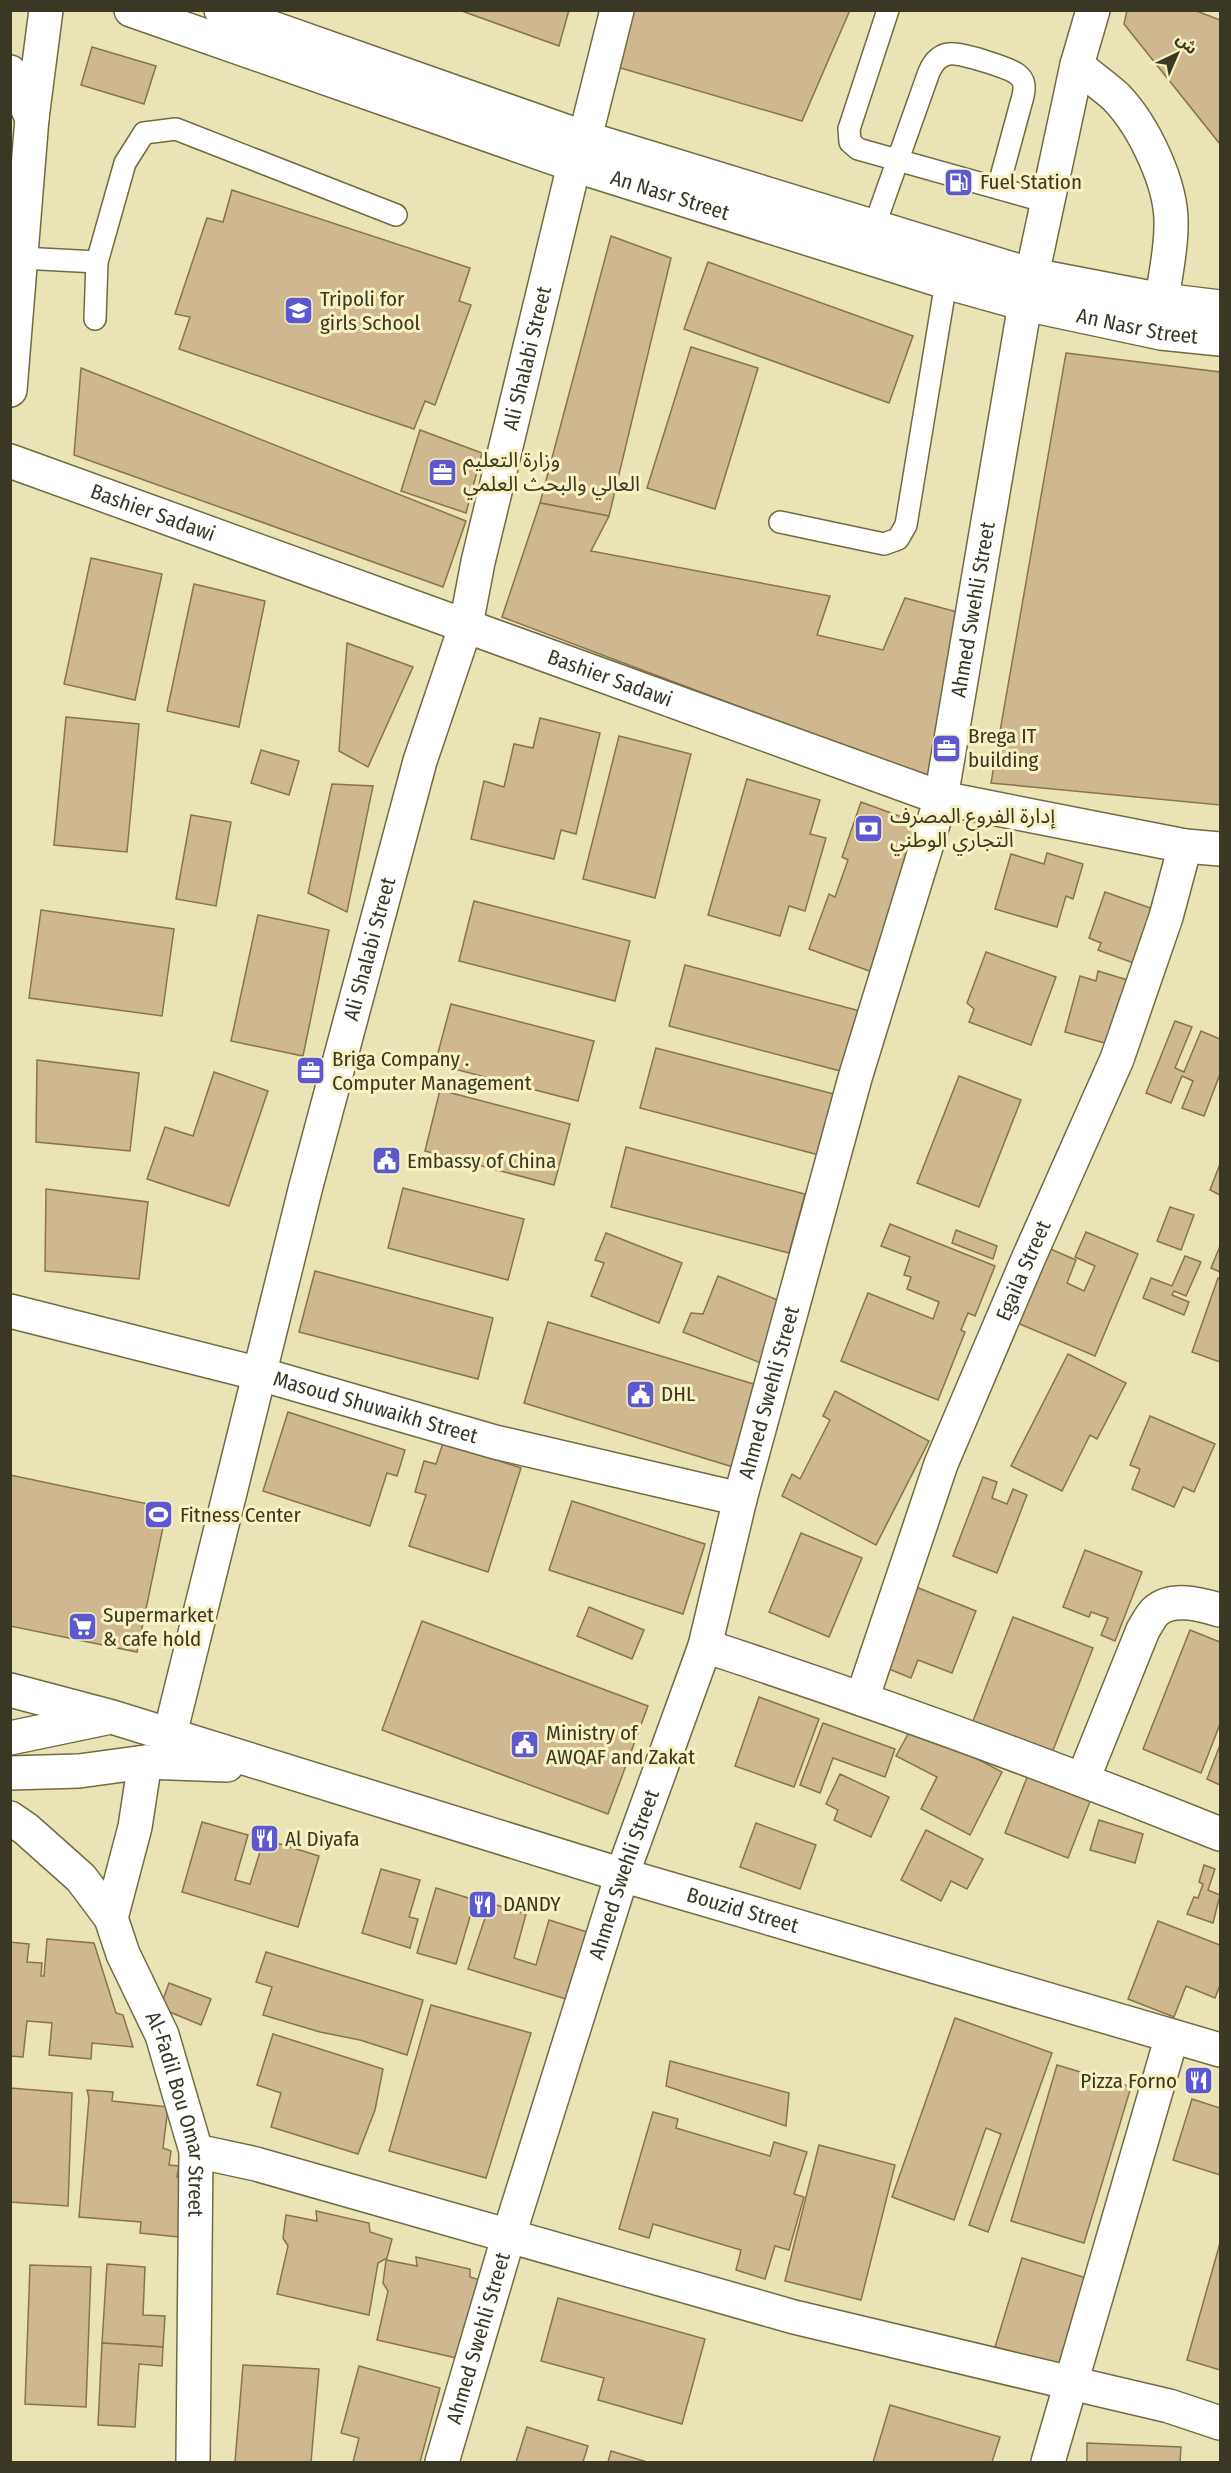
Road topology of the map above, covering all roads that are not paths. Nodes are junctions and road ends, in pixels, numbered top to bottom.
1 (46, 10) edge
2 (131, 10) edge
3 (220, 10) edge
4 (617, 10) edge
5 (888, 10) edge
6 (1093, 10) edge
7 (1077, 65) junction
8 (10, 72) edge
9 (32, 118) junction
10 (580, 152) junction
11 (898, 160) junction
12 (998, 188) junction
13 (1047, 202) junction
14 (396, 215) dead end
15 (874, 227) junction
16 (21, 258) junction
17 (97, 262) junction
18 (946, 282) junction
19 (1028, 290) junction
20 (1162, 300) junction
21 (1221, 307) edge
22 (95, 319) dead end
23 (1221, 339) edge
24 (10, 390) edge
25 (10, 462) edge
26 (780, 522) dead end
27 (466, 625) junction
28 (941, 798) junction
29 (1185, 846) junction
30 (1221, 849) edge
31 (10, 1311) edge
32 (260, 1374) junction
33 (740, 1499) junction
34 (1221, 1610) edge
35 (705, 1646) junction
36 (10, 1690) edge
37 (862, 1699) junction
38 (112, 1717) junction
39 (170, 1734) junction
40 (10, 1738) edge
41 (146, 1762) junction
42 (265, 1766) junction
43 (10, 1773) edge
44 (1083, 1779) junction
45 (10, 1818) edge
46 (1221, 1834) edge
47 (621, 1875) junction
48 (111, 1918) junction
49 (1172, 2036) junction
50 (1221, 2050) edge
51 (196, 2151) junction
52 (508, 2238) junction
53 (1071, 2383) junction
54 (1221, 2423) edge
55 (193, 2463) edge
56 (442, 2463) edge
57 (1048, 2463) edge

1 - 9 main road
2 - 10 main road, An Nasr Street
3 - 10 main road, An Nasr Street
4 - 10 main road, Ali Shalabi Street
5 - 11 lane
6 - 7 main road, Ahmed Swehli Street
7 - 13 main road, Ahmed Swehli Street
7 - 20 main road
8 - 9 main road
9 - 16 main road
10 - 15 main road, An Nasr Street
10 - 18 main road, An Nasr Street
10 - 27 main road, Ali Shalabi Street
11 - 12 lane
11 - 12 lane
11 - 15 lane
12 - 13 lane
13 - 19 main road, Ahmed Swehli Street
14 - 17 lane
15 - 19 main road, An Nasr Street
16 - 17 lane
16 - 24 main road
17 - 22 lane
18 - 19 main road, An Nasr Street
18 - 26 lane
19 - 20 main road, An Nasr Street
19 - 23 main road, An Nasr Street
19 - 28 main road, Ahmed Swehli Street
20 - 21 main road, An Nasr Street
25 - 27 main road, Bashier Sadawi
27 - 28 main road, Bashier Sadawi
27 - 32 main road, Ali Shalabi Street
28 - 29 main road, Bashier Sadawi
28 - 33 main road, Ahmed Swehli Street
29 - 30 main road, Bashier Sadawi
29 - 37 main road, Egaila Street
31 - 32 main road, Masoud Shuwaikh Street
32 - 33 main road, Masoud Shuwaikh Street
32 - 39 main road, Ali Shalabi Street
33 - 35 main road, Ahmed Swehli Street
34 - 44 main road
35 - 37 main road
35 - 47 main road, Ahmed Swehli Street
36 - 38 main road
37 - 44 main road
38 - 39 main road
38 - 40 main road
39 - 42 main road
41 - 42 main road
41 - 43 main road
41 - 48 main road
42 - 47 main road, Bouzid Street
44 - 46 main road
45 - 48 main road, Al-Fadil Bou Omar Street
47 - 49 main road, Bouzid Street
47 - 52 main road, Ahmed Swehli Street
48 - 51 main road, Al-Fadil Bou Omar Street
49 - 50 main road, Bouzid Street
49 - 53 main road
51 - 52 main road
51 - 55 main road, Al-Fadil Bou Omar Street
52 - 53 main road
52 - 56 main road, Ahmed Swehli Street
53 - 54 main road
53 - 57 main road

